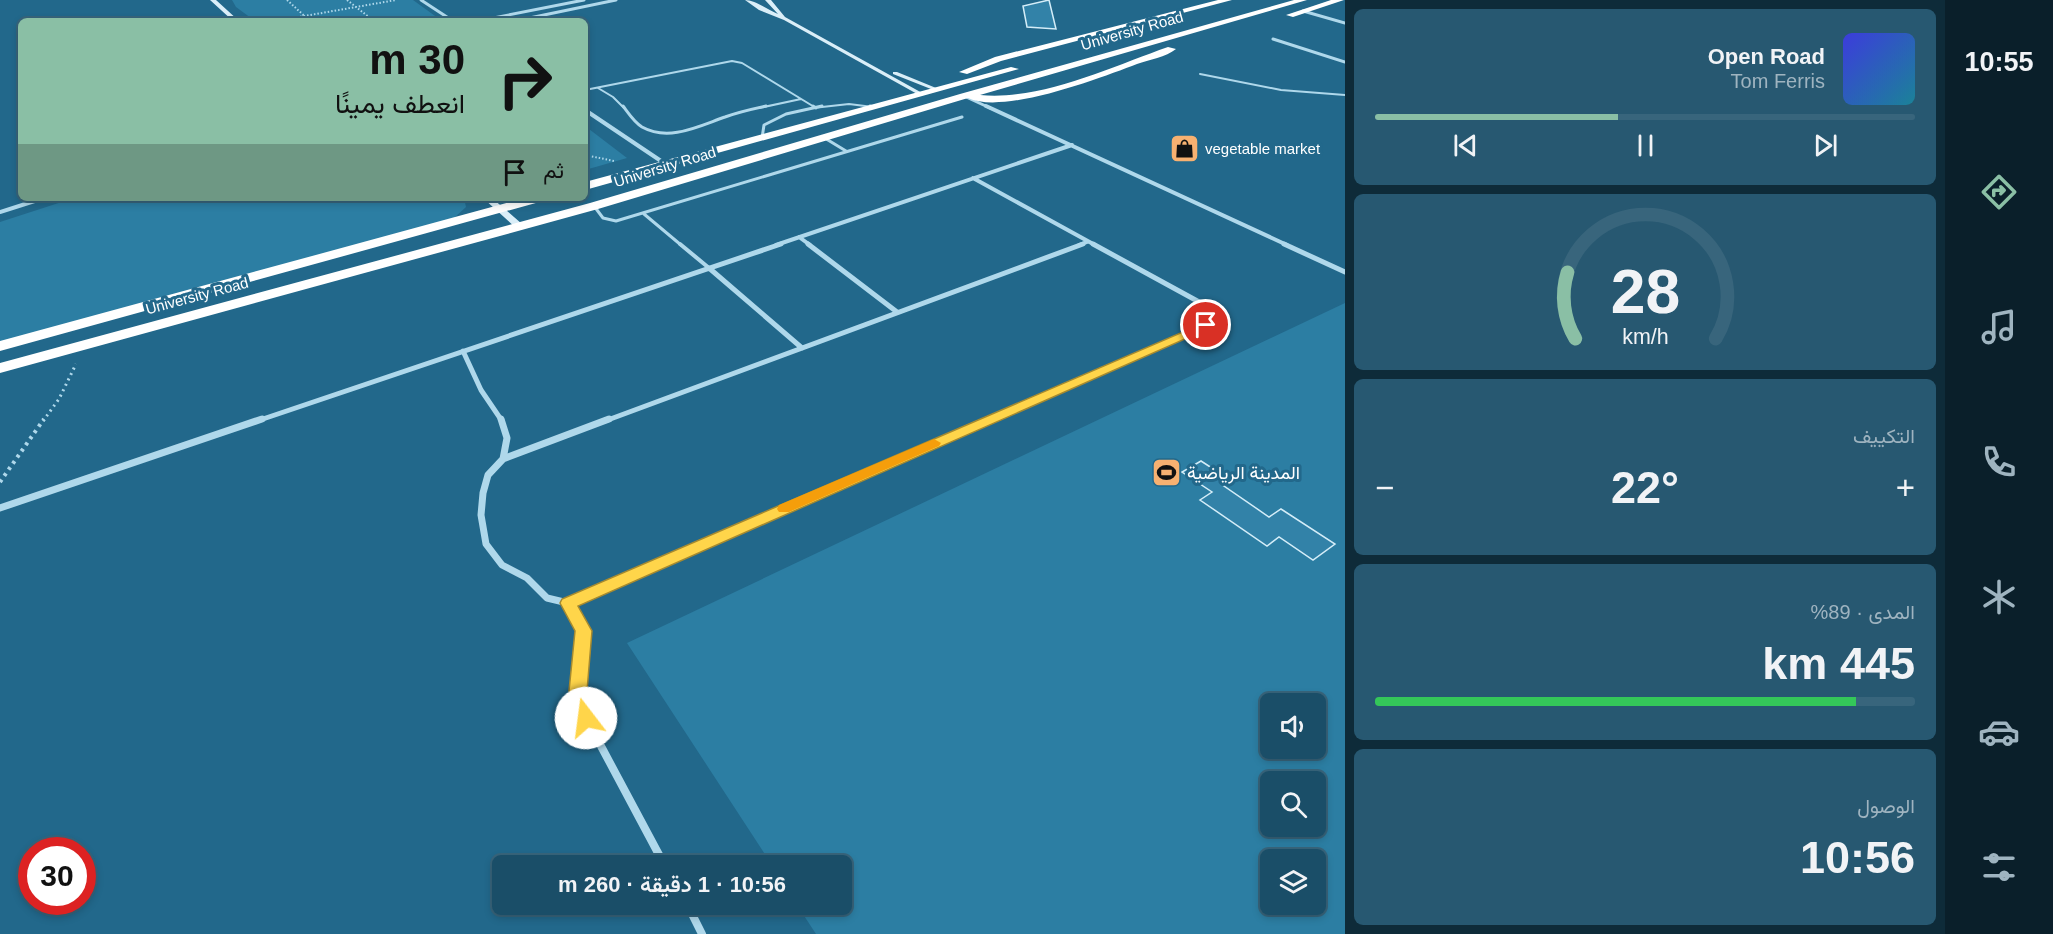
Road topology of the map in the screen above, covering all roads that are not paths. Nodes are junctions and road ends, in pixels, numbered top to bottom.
1 (213, 0) edge
2 (421, 0) edge
3 (584, 0) edge
4 (616, 0) edge
5 (768, 0) edge
6 (1228, 0) edge
7 (1270, 0) edge
8 (1303, 0) edge
9 (1321, 0) edge
10 (1340, 0) edge
11 (748, 1) edge
12 (1288, 4) junction
13 (1303, 11) junction
14 (233, 18) edge
15 (448, 18) edge
16 (493, 18) edge
17 (529, 18) edge
18 (786, 19) junction
19 (1275, 19) dead end
20 (1345, 23) edge
21 (1149, 33) dead end
22 (1273, 39) dead end
23 (1180, 46) dead end
24 (862, 60) junction
25 (1345, 62) edge
26 (1024, 66) dead end
27 (1200, 74) dead end
28 (598, 88) junction
29 (588, 90) edge
30 (955, 90) junction
31 (921, 94) junction
32 (1345, 95) edge
33 (801, 99) junction
34 (816, 108) junction
35 (876, 108) junction
36 (588, 112) edge
37 (962, 117) dead end
38 (824, 137) junction
39 (762, 139) junction
40 (1072, 145) junction
41 (846, 151) junction
42 (667, 165) junction
43 (973, 178) junction
44 (588, 185) edge
45 (35, 201) edge
46 (491, 201) edge
47 (529, 201) edge
48 (594, 206) junction
49 (501, 209) junction
50 (0, 212) edge
51 (645, 214) junction
52 (519, 226) junction
53 (799, 237) junction
54 (1087, 242) junction
55 (709, 268) junction
56 (1345, 272) edge
57 (897, 312) junction
58 (0, 346) edge
59 (802, 348) junction
60 (463, 351) junction
61 (0, 368) edge
62 (503, 459) junction
63 (0, 508) edge
64 (568, 603) junction
65 (660, 855) edge
66 (692, 915) edge
67 (702, 934) edge

1 - 14 street
2 - 15 street
3 - 16 street
4 - 17 street
5 - 18 street
6 - 30 highway
7 - 21 highway
8 - 12 highway, University Road
9 - 12 highway
10 - 13 highway
11 - 18 street
12 - 30 highway, University Road
13 - 19 highway
13 - 20 street
18 - 24 street
22 - 25 street
23 - 30 highway
24 - 30 street
24 - 31 street
26 - 30 highway
27 - 32 lane
28 - 29 lane
28 - 33 lane
28 - 33 lane
30 - 31 highway, University Road
30 - 38 highway, University Road
30 - 40 street
31 - 35 highway, University Road
33 - 34 lane
34 - 35 lane
34 - 39 lane
35 - 39 highway, University Road
36 - 42 street
37 - 41 lane
38 - 41 lane
38 - 48 highway, University Road
39 - 42 highway, University Road
40 - 43 street
40 - 56 street
41 - 51 lane
42 - 44 highway, University Road
43 - 53 street
43 - 54 street
45 - 50 street
46 - 49 street
47 - 49 highway, University Road
48 - 51 lane
48 - 52 highway, University Road
49 - 52 street
49 - 58 highway, University Road
51 - 55 lane
52 - 61 highway, University Road
53 - 55 street
53 - 57 street
54 - 57 street
54 - 64 street
55 - 59 street
55 - 60 street
57 - 59 street
59 - 62 street
60 - 62 street
60 - 63 street
62 - 64 street
64 - 65 street
66 - 67 street

